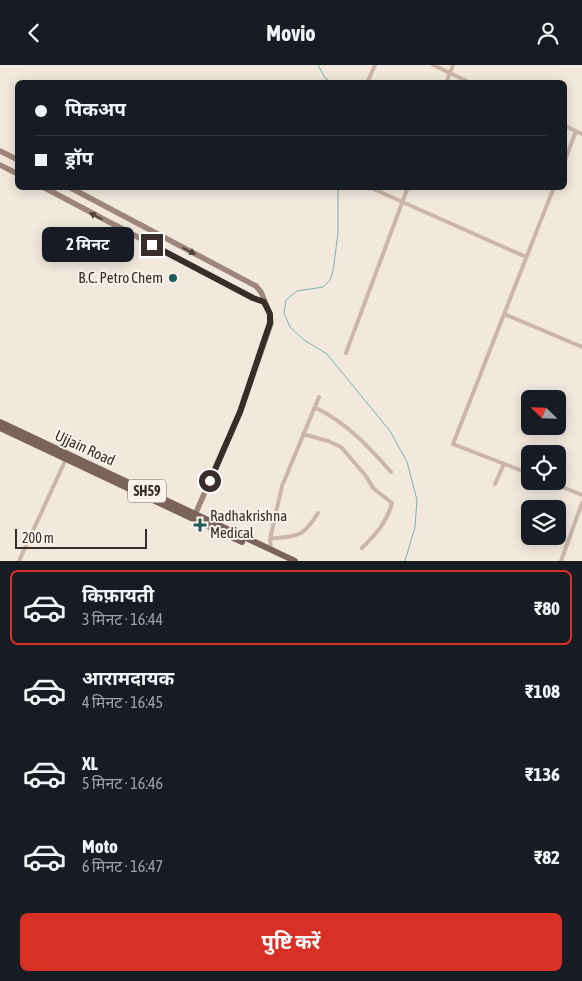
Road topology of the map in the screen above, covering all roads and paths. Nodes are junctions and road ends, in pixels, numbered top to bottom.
1 (375, 65) edge
2 (433, 65) edge
3 (453, 65) edge
4 (450, 73) junction
5 (368, 80) edge
6 (447, 80) edge
7 (465, 80) edge
8 (567, 127) edge
9 (576, 131) junction
10 (582, 134) edge
11 (0, 151) edge
12 (567, 154) edge
13 (15, 159) edge
14 (0, 165) edge
15 (15, 172) edge
16 (49, 190) edge
17 (75, 190) edge
18 (376, 190) edge
19 (407, 190) edge
20 (553, 190) edge
21 (402, 202) junction
22 (526, 257) junction
23 (264, 302) junction
24 (504, 314) junction
25 (582, 347) edge
26 (346, 353) dead end
27 (320, 397) dead end
28 (316, 408) junction
29 (0, 422) edge
30 (0, 428) edge
31 (303, 434) junction
32 (67, 457) junction
33 (504, 464) junction
34 (521, 471) edge
35 (391, 472) dead end
36 (495, 484) dead end
37 (566, 489) edge
38 (582, 495) edge
39 (582, 503) edge
40 (318, 513) dead end
41 (195, 517) junction
42 (270, 539) junction
43 (362, 547) dead end
44 (272, 551) junction
45 (19, 561) edge
46 (284, 561) edge
47 (295, 561) edge
48 (561, 561) edge

1 - 5 street
2 - 4 street
3 - 4 street
4 - 6 street
4 - 7 street
8 - 9 street
9 - 10 street
9 - 12 street
11 - 13 street
14 - 15 street
23 -> 16 street
17 -> 23 street
18 - 21 street
19 - 21 street
20 - 22 street
21 - 22 street
21 - 26 street
22 - 24 street
23 - 41 street
24 - 25 street
24 - 33 street
27 - 28 street
28 - 31 street
28 - 35 street
29 - 32 main road, Ujjain Road / SH59
30 - 32 main road, Ujjain Road / SH59
31 - 42 street
31 - 43 street
32 - 41 main road, Ujjain Road / SH59
32 - 45 street
33 - 34 street
33 - 36 street
37 - 38 street
39 - 48 street
40 - 42 street
41 - 44 main road, Ujjain Road / SH59
41 - 46 main road, Ujjain Road / SH59
42 - 44 street
44 - 47 main road, Ujjain Road / SH59

